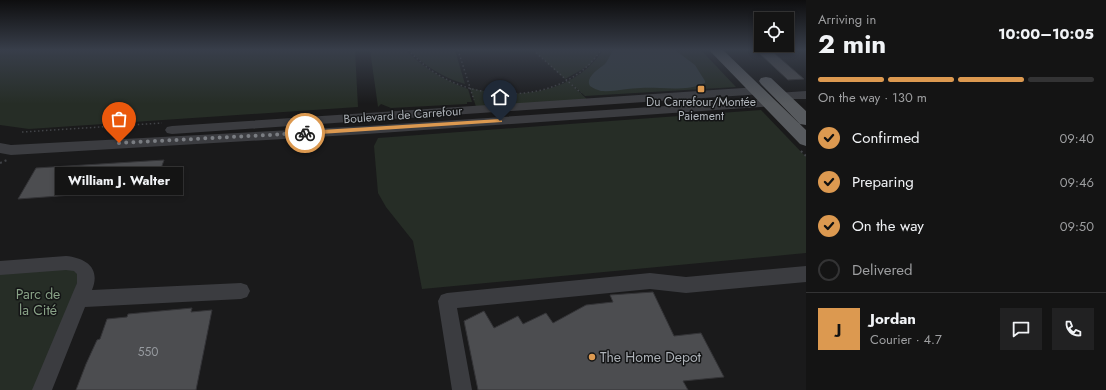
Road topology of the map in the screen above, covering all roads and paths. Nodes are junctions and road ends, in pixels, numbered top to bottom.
1 (429, 68) edge
2 (464, 68) edge
3 (553, 68) edge
4 (585, 68) edge
5 (735, 68) edge
6 (749, 68) edge
7 (567, 81) junction
8 (470, 88) junction
9 (758, 91) junction
10 (806, 95) edge
11 (776, 100) junction
12 (591, 103) junction
13 (477, 110) junction
14 (806, 120) edge
15 (806, 140) edge
16 (0, 144) edge
17 (0, 148) edge
18 (0, 268) edge
19 (806, 274) edge
20 (241, 291) dead end
21 (79, 299) junction
22 (42, 390) edge
23 (462, 390) edge

1 - 8 path
2 - 8 path
3 - 7 path
4 - 7 path
5 - 9 main road
6 - 11 main road
7 - 8 path
7 - 12 path
8 - 13 path
9 - 11 main road
9 - 12 street, Boulevard de Carrefour
10 - 11 street, Boulevard de Carrefour
11 - 14 main road
11 - 15 main road
11 - 17 street, Boulevard de Carrefour
12 - 13 street, Boulevard de Carrefour
13 - 16 street, Boulevard de Carrefour
18 - 21 street
19 - 23 street
20 - 21 street
21 - 22 street

